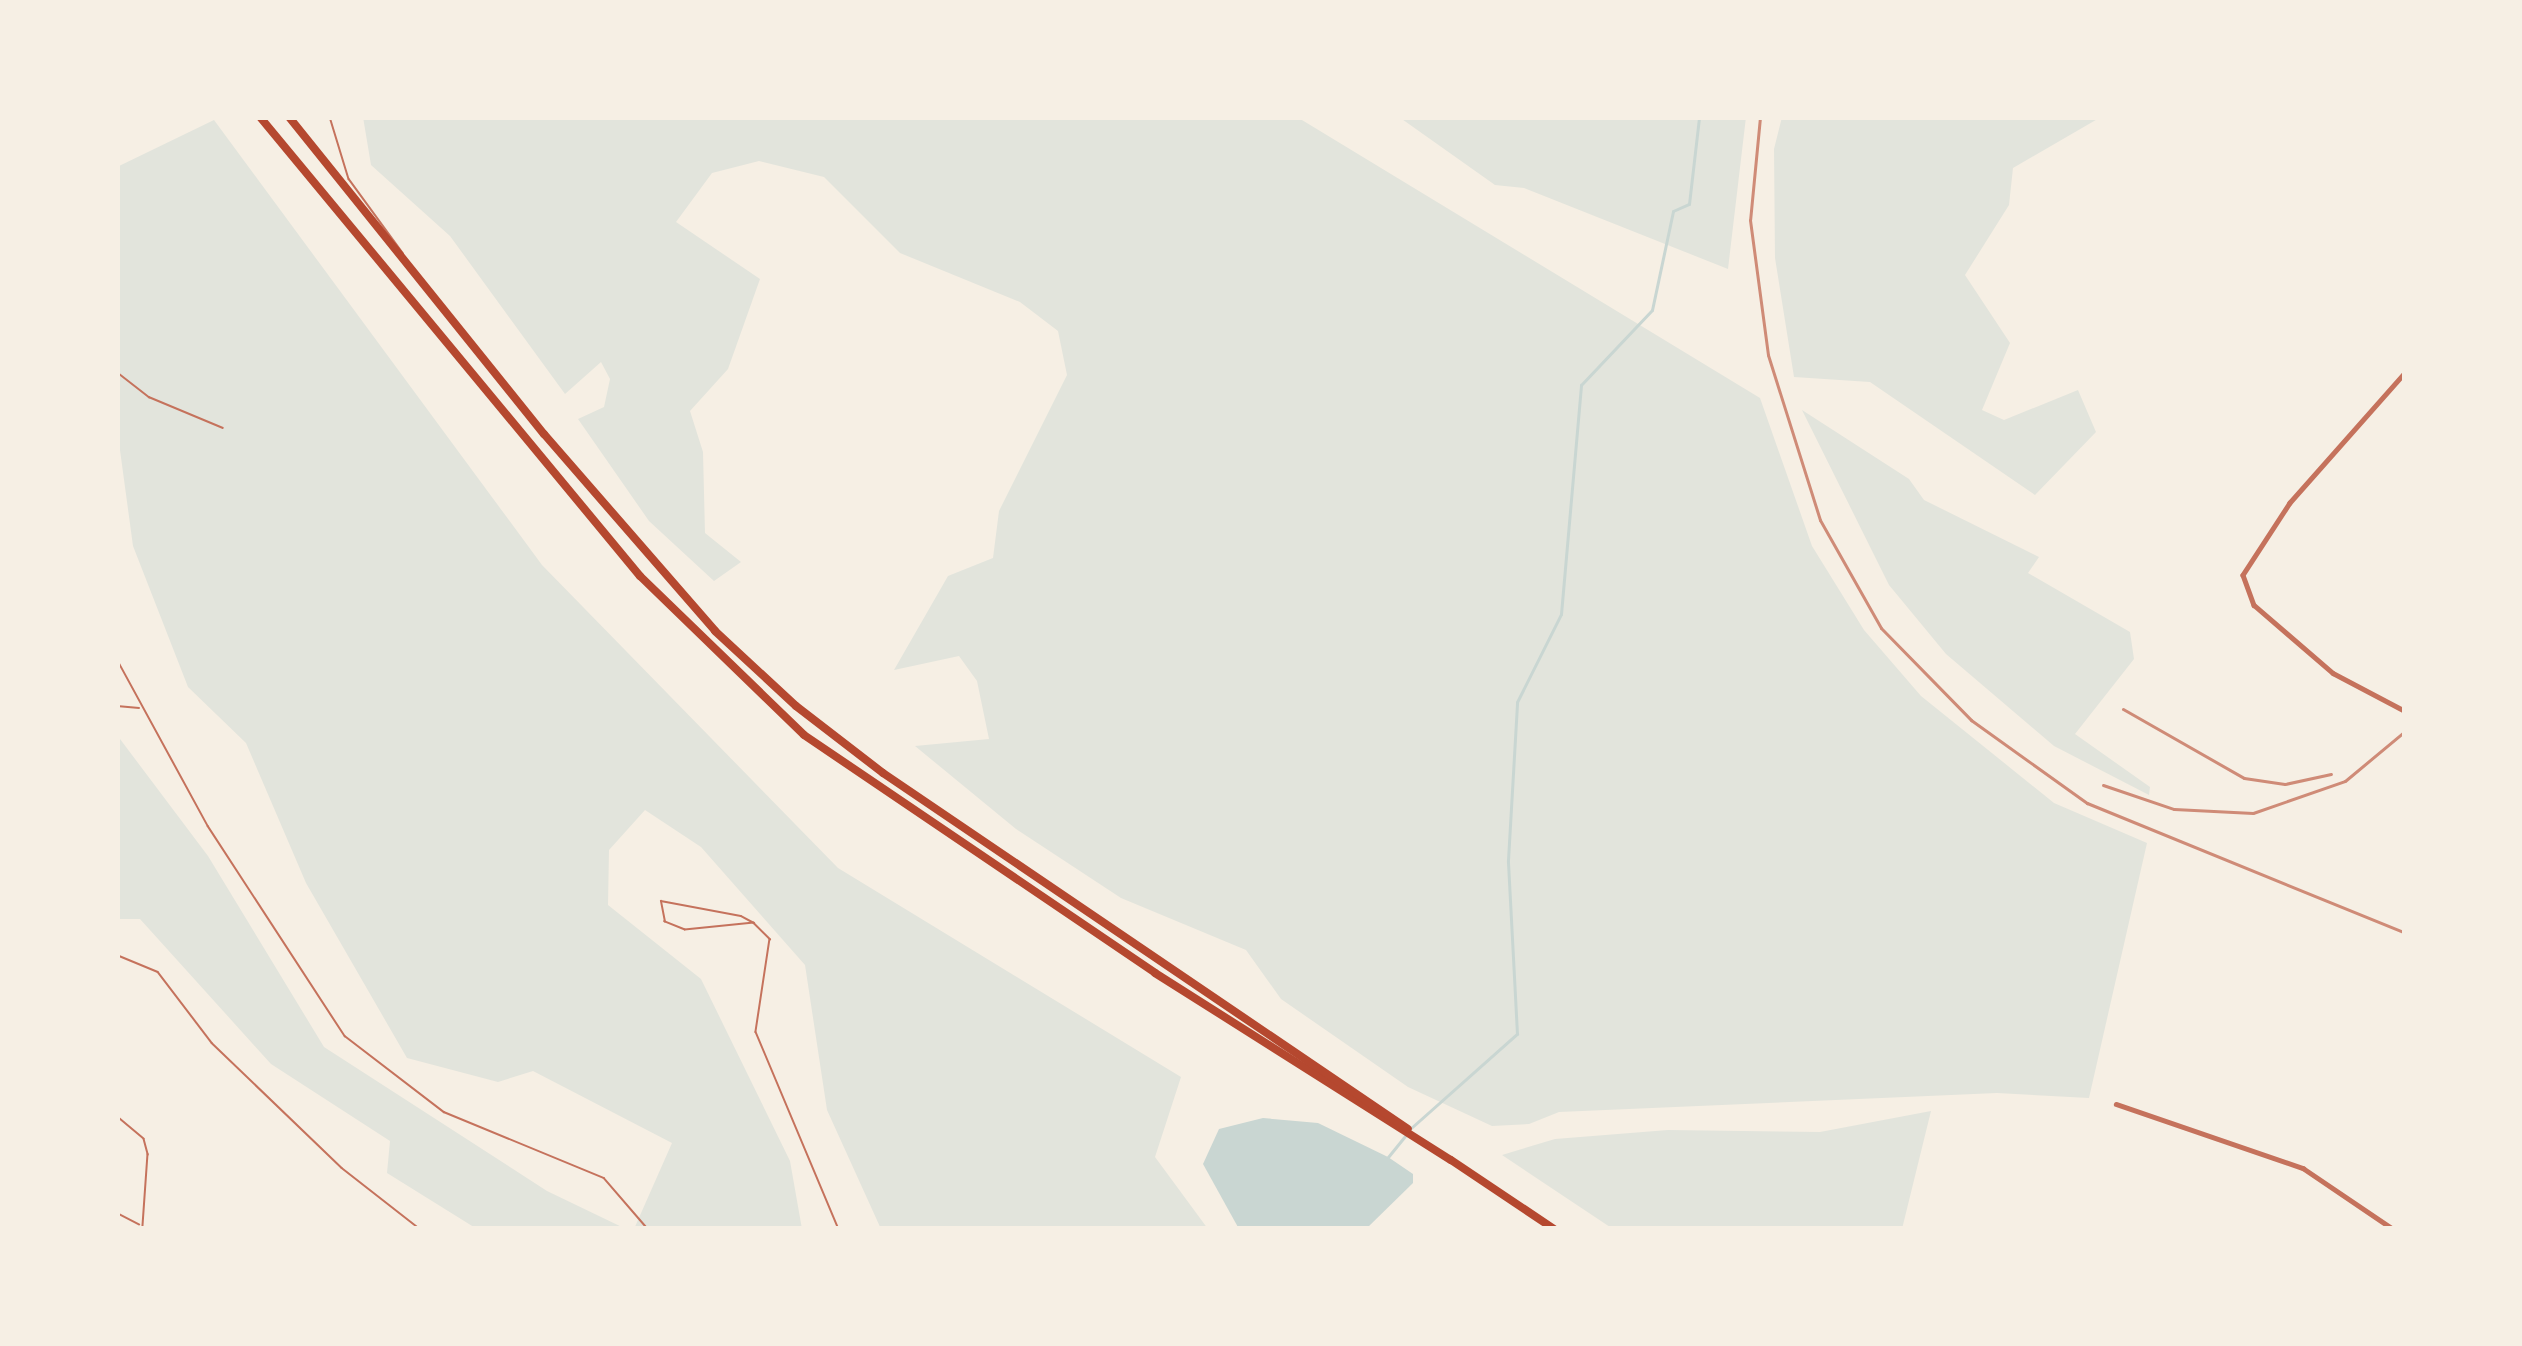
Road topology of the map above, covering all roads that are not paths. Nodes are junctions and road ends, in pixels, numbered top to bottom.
1 (260, 117) edge
2 (289, 117) edge
3 (330, 117) edge
4 (425, 286) junction
5 (117, 372) edge
6 (2405, 373) edge
7 (224, 428) dead end
8 (117, 659) edge
9 (117, 706) edge
10 (143, 709) junction
11 (2405, 711) edge
12 (754, 923) junction
13 (117, 955) edge
14 (2116, 1104) dead end
15 (117, 1116) edge
16 (1409, 1131) junction
17 (117, 1213) edge
18 (145, 1228) edge
19 (420, 1229) edge
20 (648, 1229) edge
21 (839, 1229) edge
22 (1553, 1229) edge
23 (2393, 1229) edge

1 - 16 main road
2 - 4 main road
3 - 4 lane
4 - 16 main road
5 - 7 lane
6 - 11 street
8 - 10 lane
9 - 10 lane
10 - 20 lane
12 - 12 lane
12 - 21 lane
13 - 19 lane
14 - 23 street
15 - 18 lane
16 - 22 main road
17 - 18 lane

